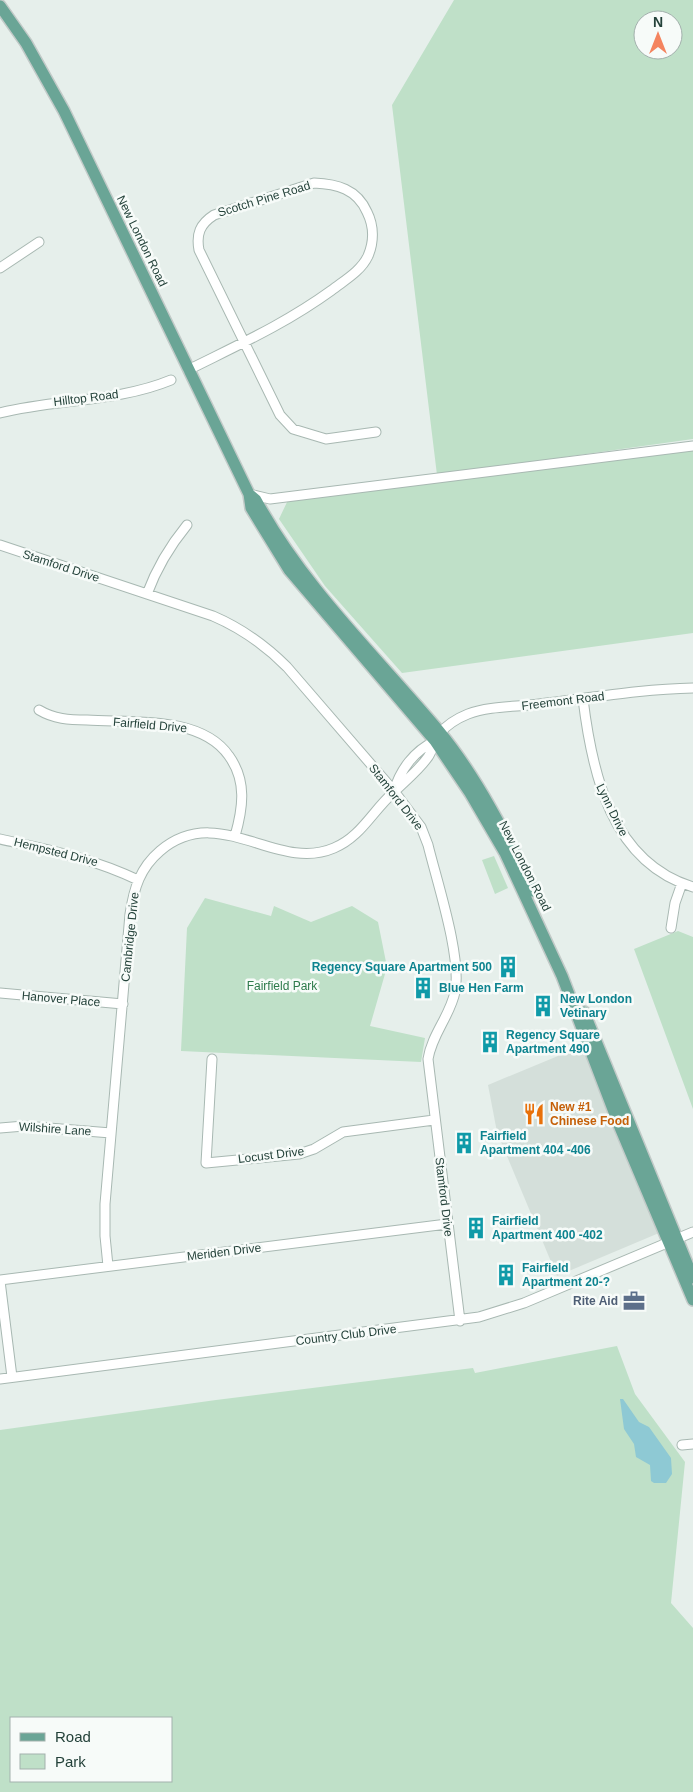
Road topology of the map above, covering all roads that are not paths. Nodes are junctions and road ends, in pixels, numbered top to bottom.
1 (0, 6) edge
2 (39, 242) dead end
3 (0, 268) edge
4 (243, 343) junction
5 (188, 370) junction
6 (172, 380) dead end
7 (0, 413) edge
8 (376, 432) dead end
9 (693, 446) edge
10 (249, 494) junction
11 (186, 525) dead end
12 (0, 545) edge
13 (147, 594) junction
14 (693, 688) edge
15 (582, 699) junction
16 (39, 710) dead end
17 (438, 737) junction
18 (394, 791) junction
19 (236, 836) junction
20 (0, 839) edge
21 (138, 880) junction
22 (682, 883) junction
23 (693, 887) edge
24 (671, 928) dead end
25 (0, 993) edge
26 (123, 1004) junction
27 (212, 1059) dead end
28 (434, 1120) junction
29 (0, 1128) edge
30 (111, 1132) junction
31 (448, 1224) junction
32 (693, 1232) edge
33 (673, 1240) junction
34 (108, 1266) junction
35 (693, 1278) edge
36 (0, 1280) edge
37 (693, 1300) edge
38 (460, 1321) junction
39 (12, 1377) junction
40 (0, 1379) edge
41 (693, 1444) edge
42 (682, 1445) dead end

1 - 5 main road, New London Road
2 - 3 street
4 - 4 street, Scotch Pine Road
4 - 5 street, Scotch Pine Road
4 - 8 street
5 - 10 main road, New London Road
6 - 7 street, Hilltop Road
9 - 10 street
10 - 17 main road, New London Road
11 - 13 street
12 - 13 street, Stamford Drive
13 - 18 street, Stamford Drive
14 - 15 street, Freemont Road
15 - 17 street, Freemont Road
15 - 22 street, Lynn Drive
16 - 19 street, Fairfield Drive
17 - 18 street, Cambridge Drive
17 - 33 main road, New London Road
18 - 19 street, Cambridge Drive
18 - 28 street, Stamford Drive
19 - 21 street, Cambridge Drive
20 - 21 street, Hempsted Drive
21 - 26 street, Cambridge Drive
22 - 23 street, Lynn Drive
22 - 24 street
25 - 26 street, Hanover Place
26 - 30 street, Cambridge Drive
27 - 28 street, Locust Drive
28 - 31 street, Stamford Drive
29 - 30 street, Wilshire Lane
30 - 34 street, Cambridge Drive
31 - 34 street, Meriden Drive
31 - 38 street, Stamford Drive
32 - 33 street
33 - 35 main road, New London Road
33 - 37 main road, New London Road
33 - 38 street, Country Club Drive
34 - 36 street, Meriden Drive
36 - 39 street
38 - 39 street, Country Club Drive
39 - 40 street, Country Club Drive
41 - 42 street

